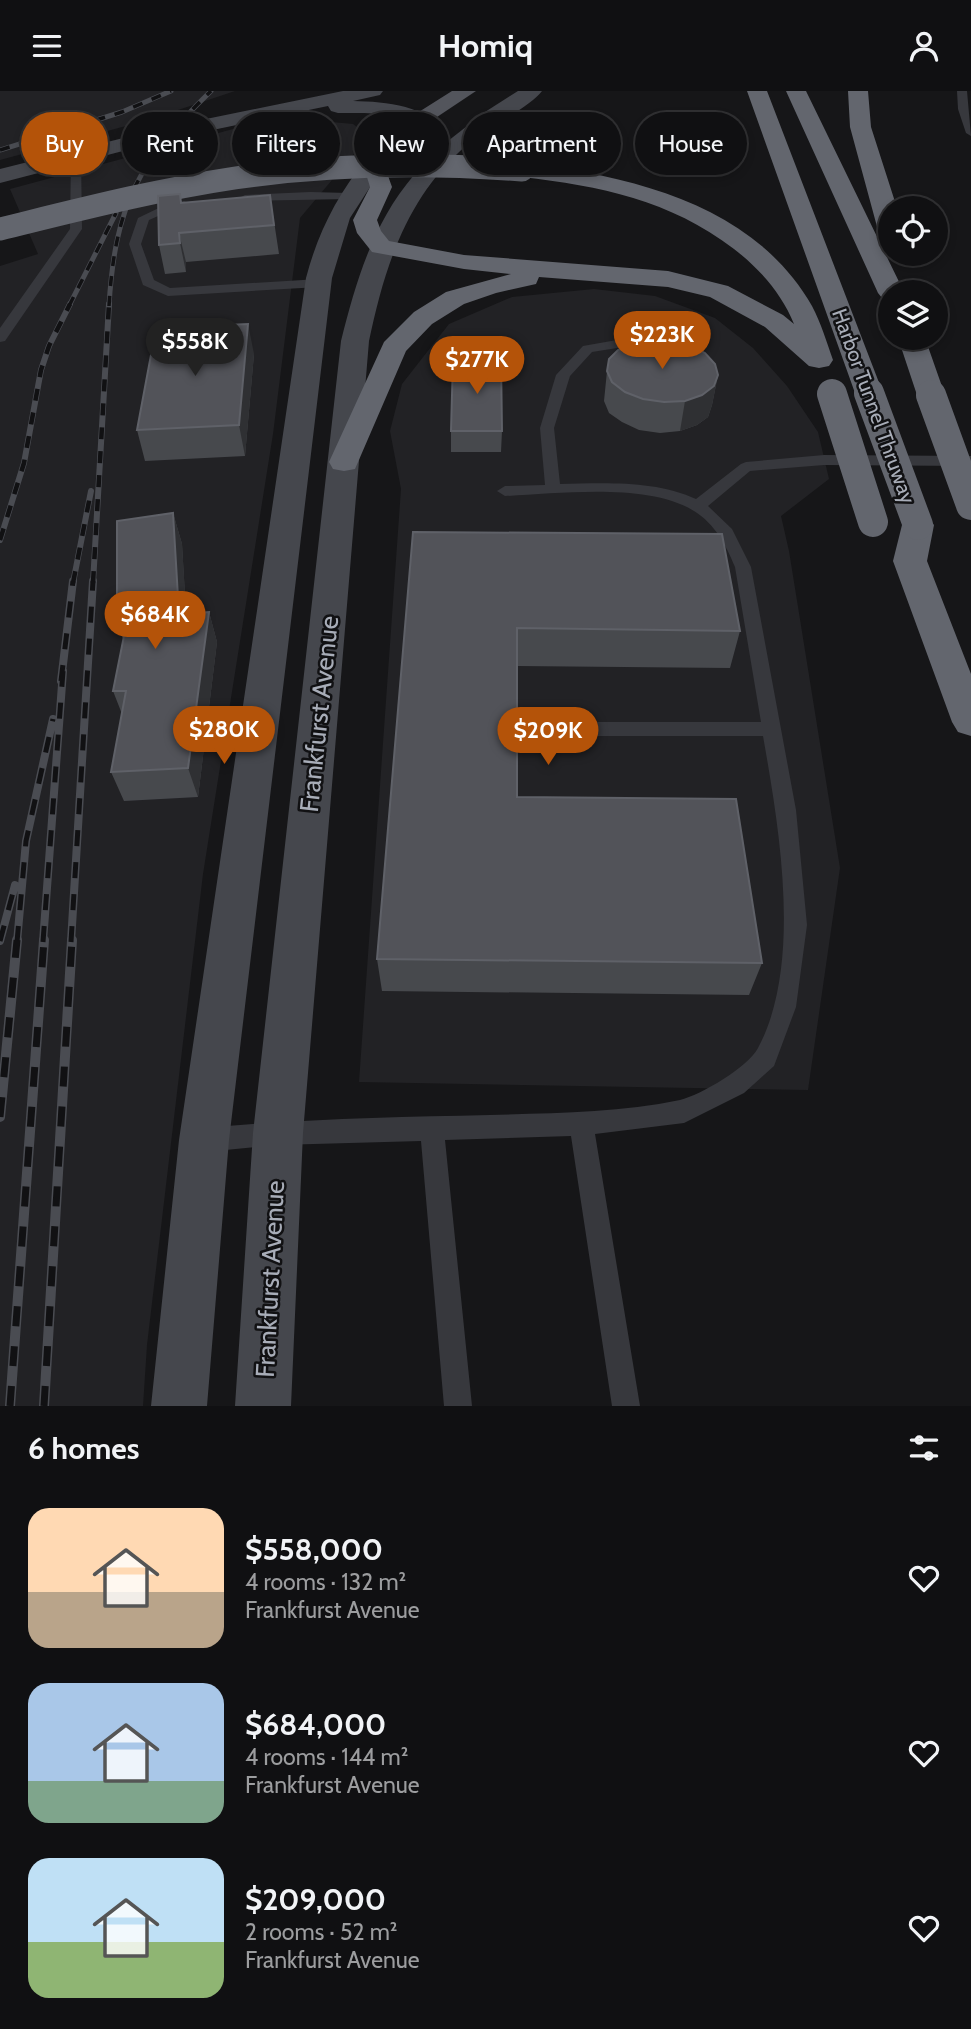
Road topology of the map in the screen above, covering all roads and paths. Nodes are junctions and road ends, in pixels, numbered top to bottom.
1 (352, 91) edge
2 (373, 91) edge
3 (466, 91) edge
4 (532, 91) edge
5 (757, 91) edge
6 (796, 91) edge
7 (858, 91) edge
8 (962, 91) edge
9 (278, 109) junction
10 (394, 112) edge
11 (432, 112) edge
12 (354, 119) edge
13 (971, 134) edge
14 (108, 149) edge
15 (449, 150) edge
16 (21, 170) edge
17 (76, 175) edge
18 (367, 175) edge
19 (381, 175) edge
20 (423, 175) edge
21 (0, 176) edge
22 (881, 196) edge
23 (349, 197) junction
24 (227, 200) edge
25 (192, 204) edge
26 (0, 229) edge
27 (381, 247) junction
28 (559, 272) junction
29 (885, 280) edge
30 (319, 283) junction
31 (0, 338) edge
32 (915, 350) edge
33 (666, 353) edge
34 (819, 360) junction
35 (344, 461) junction
36 (971, 461) edge
37 (553, 490) junction
38 (505, 491) dead end
39 (971, 505) edge
40 (698, 506) junction
41 (910, 561) junction
42 (971, 722) edge
43 (564, 729) dead end
44 (772, 729) junction
45 (582, 1124) junction
46 (432, 1129) junction
47 (278, 1133) junction
48 (204, 1140) junction
49 (179, 1406) edge
50 (263, 1406) edge
51 (458, 1406) edge
52 (626, 1406) edge

1 - 9 main road
2 - 9 main road
3 - 11 main road, Frankfurst Avenue
4 - 15 main road, Frankfurst Avenue
5 - 41 highway, Harbor Tunnel Thruway, bridge
6 - 29 highway
7 - 22 highway
8 - 13 lane
9 - 10 main road
9 - 12 main road
9 - 14 main road
16 - 21 main road
17 - 31 lane
18 - 23 main road, Frankfurst Avenue
19 - 27 highway
20 - 27 main road, Frankfurst Avenue
23 - 24 lane
23 - 30 main road, Frankfurst Avenue
25 - 30 lane
26 - 34 highway, bridge
27 - 28 highway
27 - 35 main road, Frankfurst Avenue
28 - 34 highway
28 - 35 highway
30 - 48 main road, Frankfurst Avenue
32 - 39 highway, bridge
33 - 37 lane
34 - 41 highway, bridge
35 - 47 main road, Frankfurst Avenue
36 - 40 lane
37 - 38 lane
37 - 40 lane
40 - 44 lane
41 - 42 highway
43 - 44 lane
44 - 45 lane
45 - 46 lane
45 - 52 lane
46 - 47 lane
46 - 51 lane
47 - 48 lane
47 - 50 main road, Frankfurst Avenue
48 - 49 main road, Frankfurst Avenue

